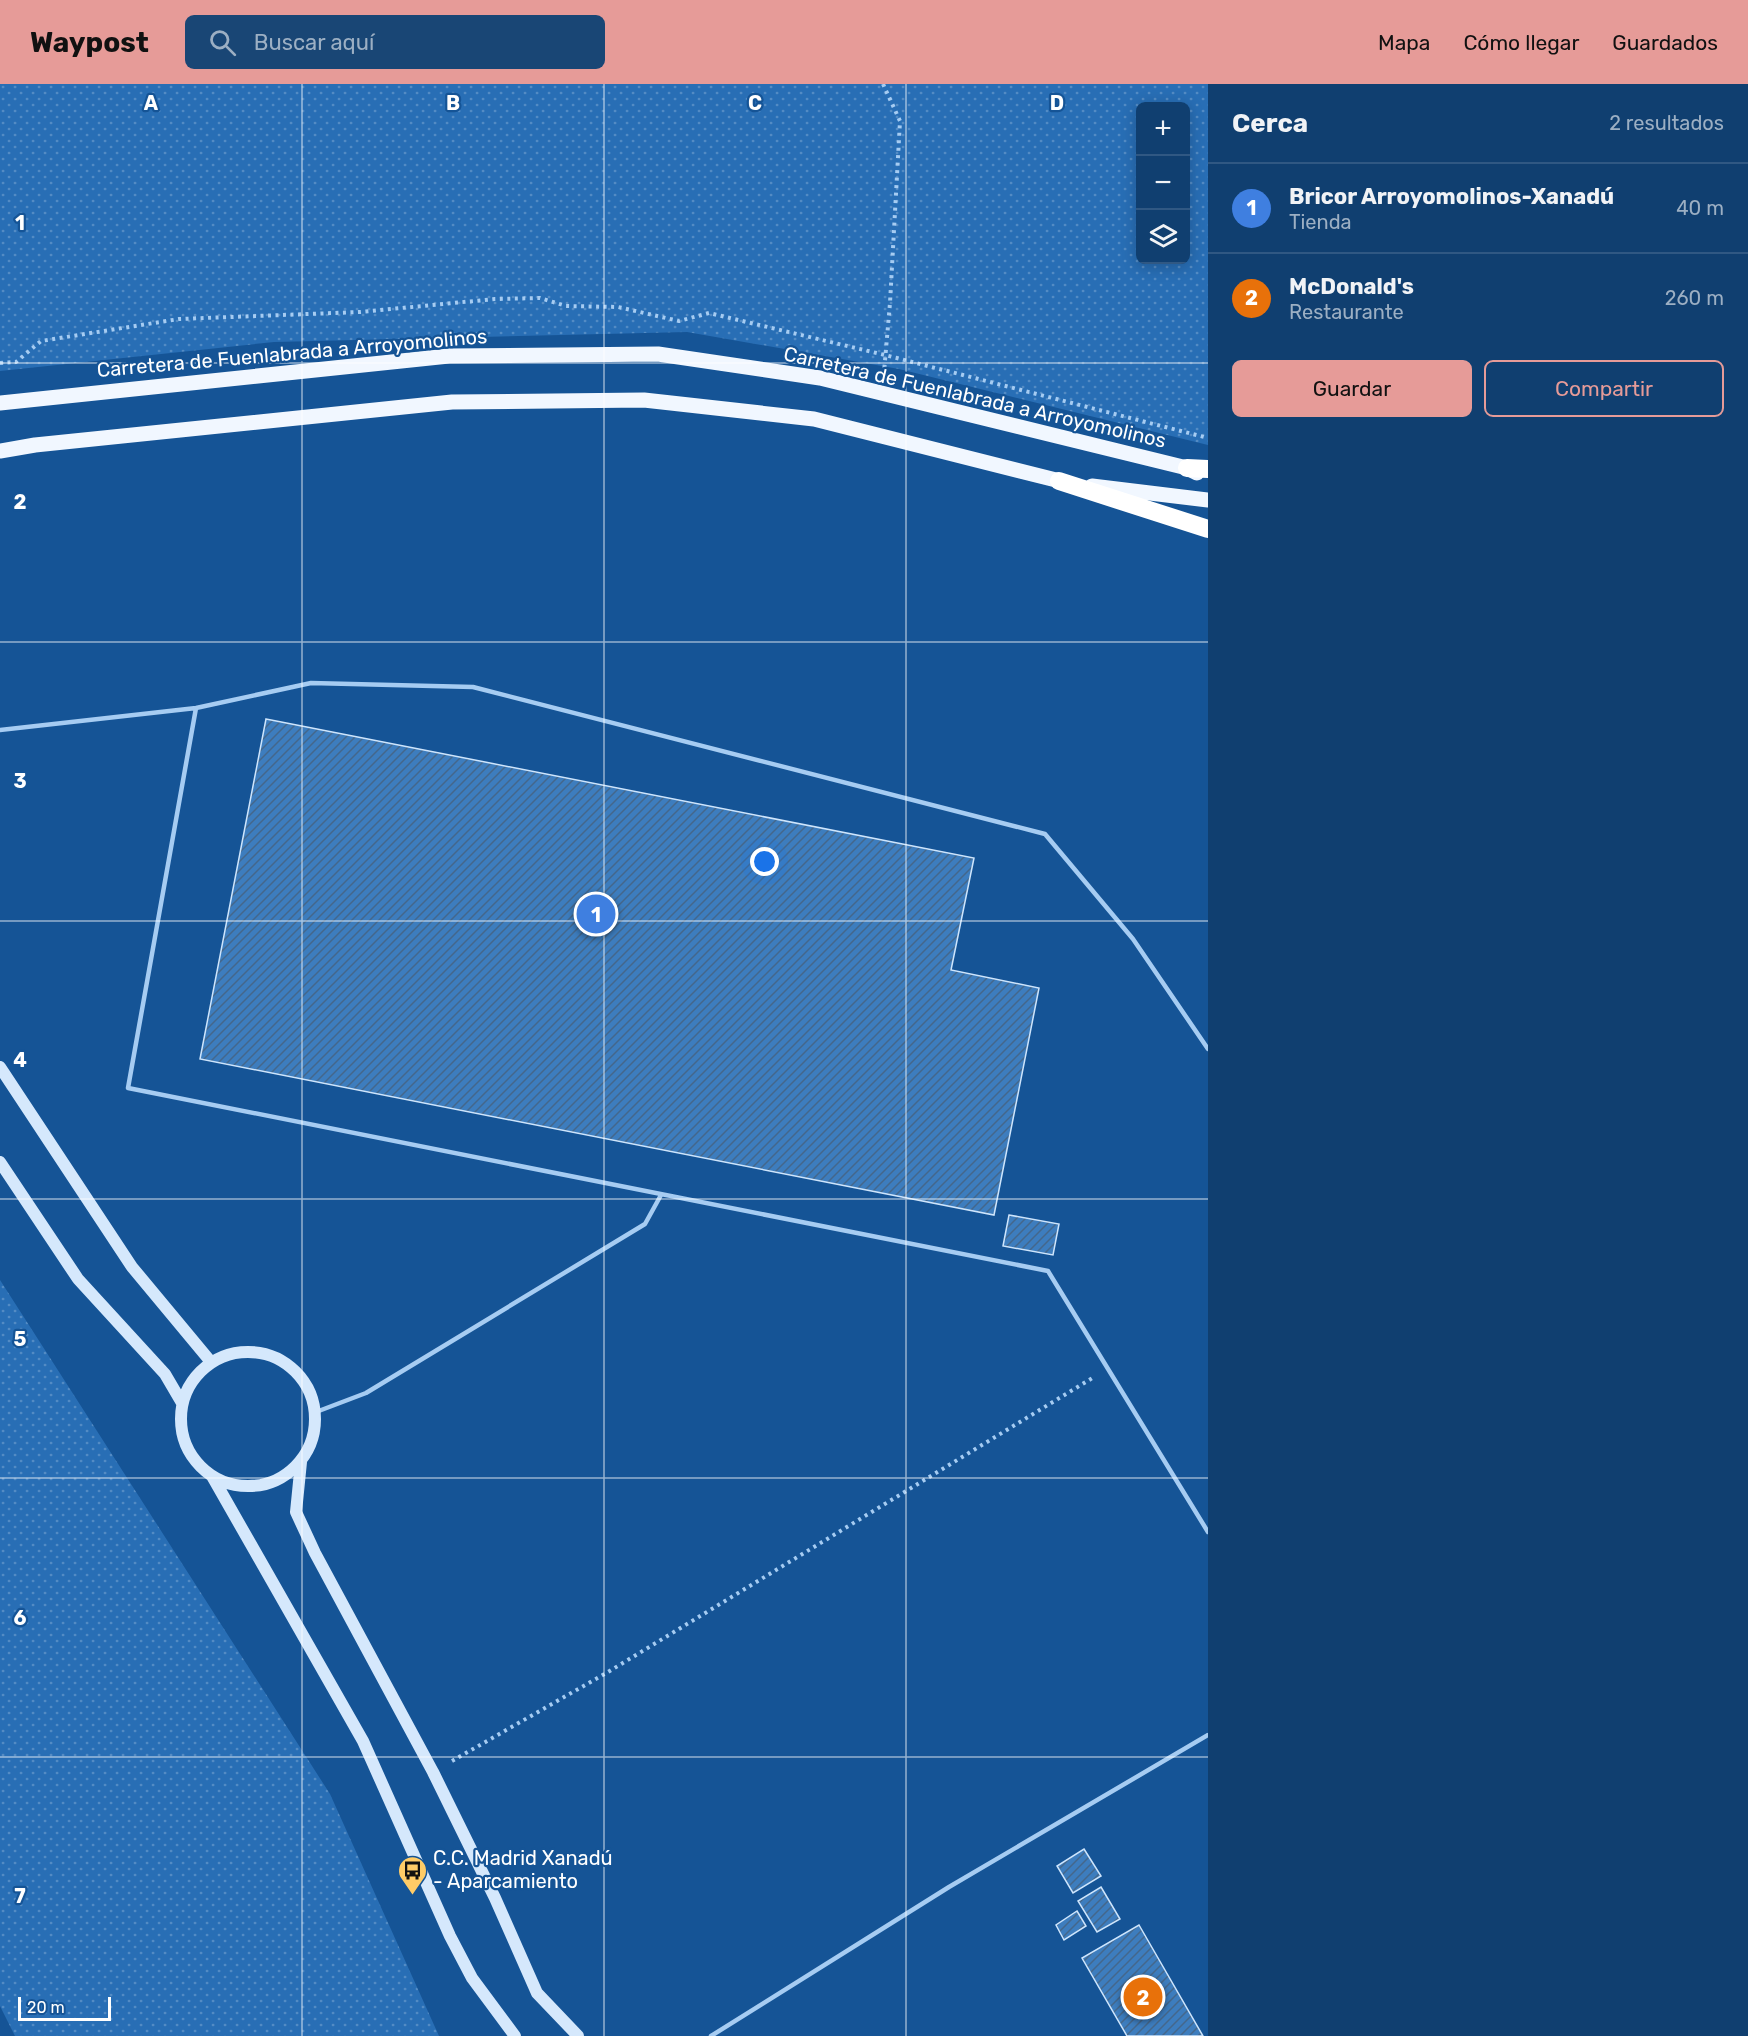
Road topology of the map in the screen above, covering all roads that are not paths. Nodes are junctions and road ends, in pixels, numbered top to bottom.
1 (0, 403) edge
2 (0, 451) edge
3 (1187, 468) junction
4 (1208, 469) edge
5 (1208, 477) edge
6 (1059, 482) junction
7 (1208, 500) edge
8 (1208, 529) edge
9 (196, 708) junction
10 (0, 730) edge
11 (1208, 1049) edge
12 (0, 1067) edge
13 (0, 1162) edge
14 (661, 1195) junction
15 (211, 1362) junction
16 (182, 1403) junction
17 (316, 1412) junction
18 (301, 1462) junction
19 (212, 1476) junction
20 (1208, 1532) edge
21 (1208, 1735) edge
22 (515, 2036) edge
23 (578, 2036) edge
24 (711, 2036) edge

1 - 3 main road, Carretera de Fuenlabrada a Arroyomolinos
2 - 6 main road
3 - 4 highway
3 - 5 main road, Carretera de Fuenlabrada a Arroyomolinos
6 - 7 main road
6 - 8 highway
9 - 10 lane
9 - 11 lane
9 - 14 lane
12 - 15 street
13 - 16 street
14 - 17 lane
14 - 20 lane
15 - 16 street
15 - 17 street
16 - 19 street
17 - 18 street
18 - 19 street
18 - 23 street
19 - 22 street
21 - 24 lane

